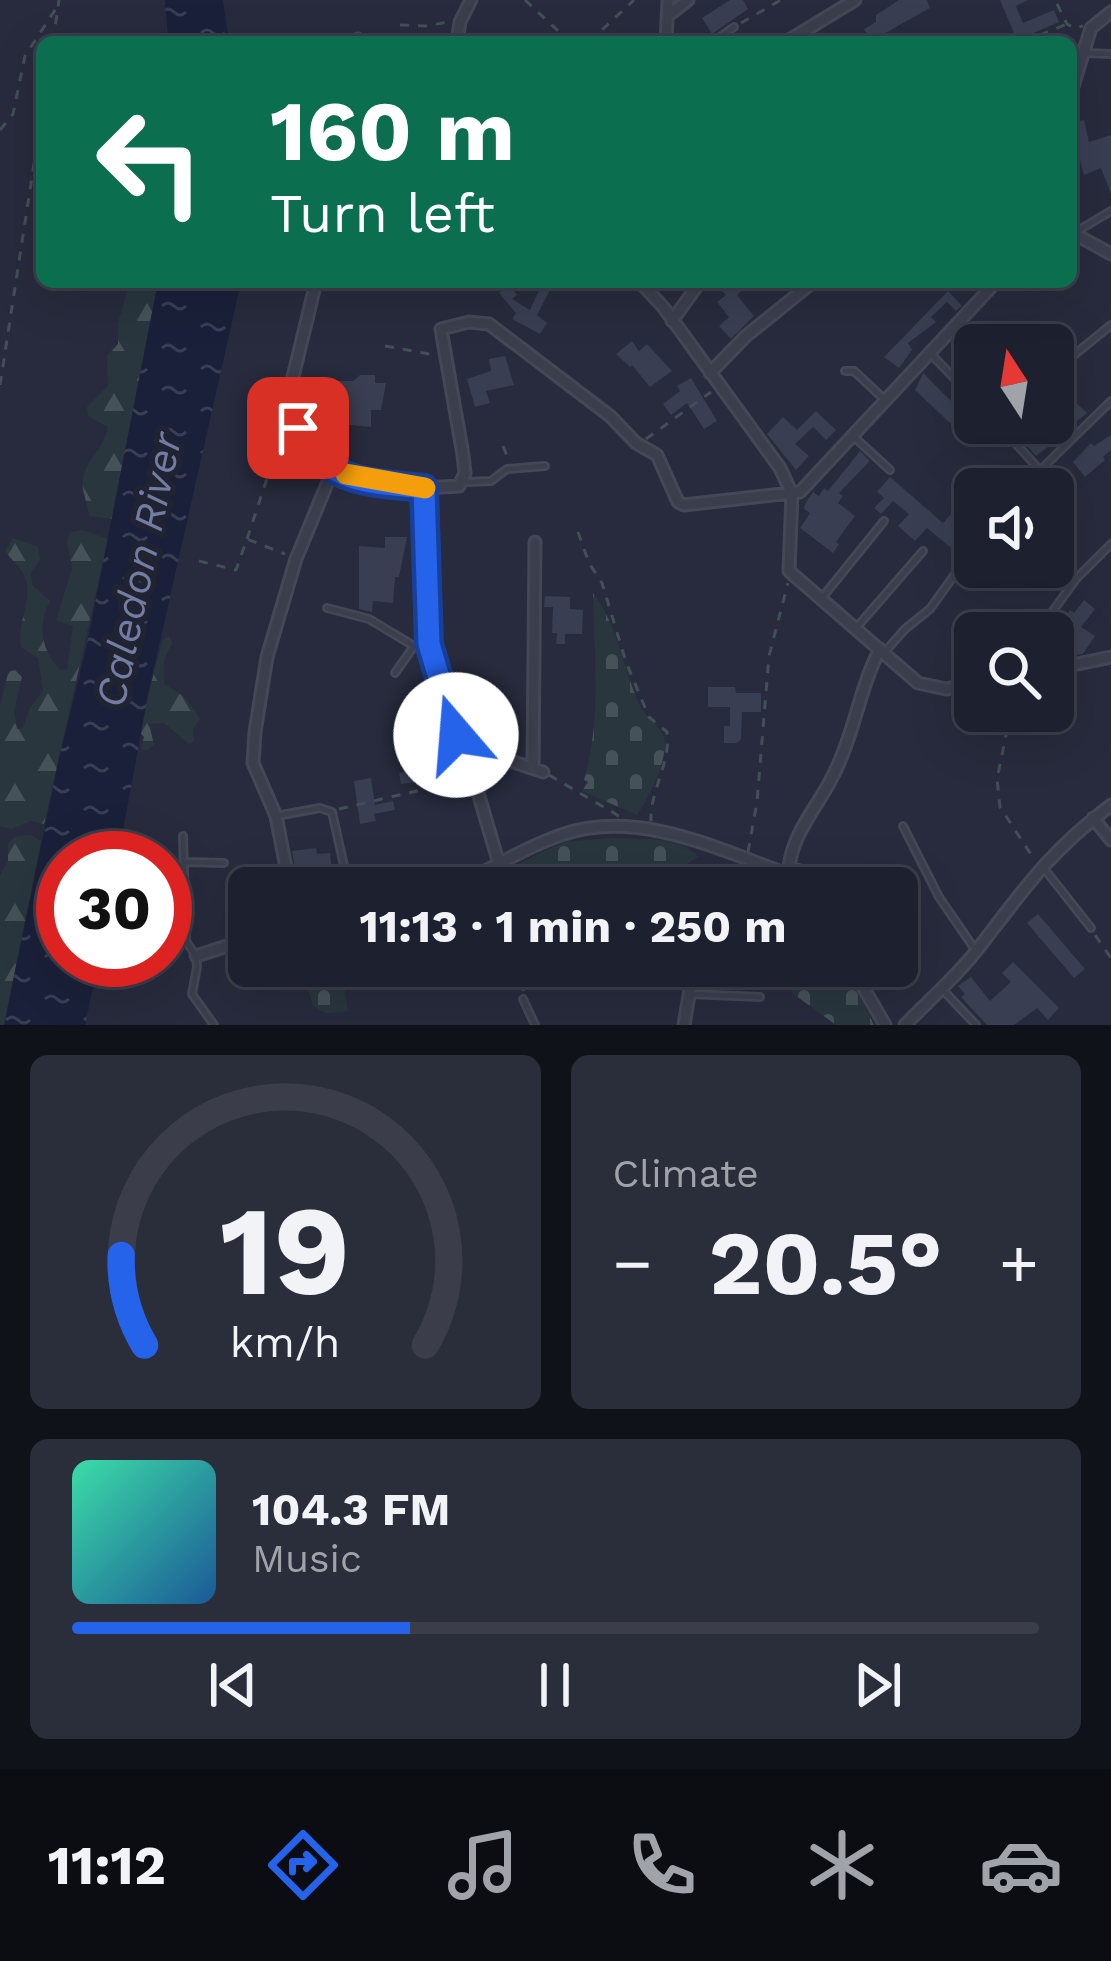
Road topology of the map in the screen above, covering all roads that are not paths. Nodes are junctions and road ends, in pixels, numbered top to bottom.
1 (471, 0) edge
2 (668, 0) edge
3 (688, 0) edge
4 (855, 0) edge
5 (1111, 12) edge
6 (670, 14) junction
7 (734, 27) road end
8 (458, 36) edge
9 (667, 36) edge
10 (721, 36) edge
11 (797, 36) edge
12 (1083, 53) junction
13 (1111, 54) edge
14 (1077, 73) edge
15 (1111, 211) edge
16 (1077, 229) edge
17 (1077, 235) edge
18 (1111, 254) edge
19 (315, 288) edge
20 (645, 288) edge
21 (696, 288) edge
22 (806, 288) edge
23 (990, 288) edge
24 (672, 321) junction
25 (1111, 326) edge
26 (930, 353) junction
27 (1074, 355) edge
28 (845, 371) dead end
29 (710, 373) junction
30 (954, 378) edge
31 (886, 400) junction
32 (1111, 400) edge
33 (853, 436) junction
34 (1016, 444) edge
35 (545, 466) dead end
36 (1038, 468) joint
37 (890, 470) dead end
38 (332, 472) junction
39 (463, 482) junction
40 (424, 488) junction
41 (792, 494) junction
42 (884, 520) dead end
43 (535, 542) dead end
44 (1111, 544) edge
45 (923, 551) dead end
46 (954, 575) edge
47 (821, 599) junction
48 (327, 608) dead end
49 (1052, 612) edge
50 (856, 627) junction
51 (429, 644) junction
52 (414, 646) junction
53 (882, 651) junction
54 (1111, 657) edge
55 (1074, 665) edge
56 (395, 673) dead end
57 (954, 688) edge
58 (464, 745) junction
59 (1111, 805) edge
60 (276, 816) junction
61 (1093, 818) junction
62 (903, 826) dead end
63 (1111, 840) edge
64 (192, 862) edge
65 (224, 863) dead end
66 (501, 863) junction
67 (1041, 866) junction
68 (286, 867) edge
69 (344, 867) edge
70 (493, 867) edge
71 (775, 867) edge
72 (788, 867) edge
73 (1091, 928) road end
74 (228, 946) edge
75 (192, 950) edge
76 (976, 951) junction
77 (196, 956) junction
78 (691, 987) edge
79 (863, 987) edge
80 (942, 989) junction
81 (690, 994) junction
82 (760, 997) dead end
83 (523, 999) road end
84 (214, 1025) edge
85 (535, 1025) edge
86 (684, 1025) edge
87 (885, 1025) edge
88 (905, 1025) edge
89 (976, 1025) edge

1 - 8 street
2 - 6 street
3 - 6 street
4 - 11 street
5 - 12 street
6 - 9 street
7 - 10 lane
12 - 13 lane
12 - 14 street
15 - 16 lane
17 - 18 street
19 - 38 street
20 - 24 street
21 - 24 street
22 - 29 street
23 - 26 street
24 - 29 street
25 - 27 lane
26 - 30 lane
26 - 31 street
28 - 31 lane
29 - 41 street
31 - 33 street
32 - 36 lane
33 - 37 lane
33 - 41 street
34 - 36 lane
35 - 39 lane
38 - 40 street
38 - 60 street
39 - 40 street
39 - 41 street
40 - 51 street
41 - 47 street
42 - 47 lane
43 - 58 street
44 - 49 lane
45 - 50 lane
46 - 53 lane
47 - 50 street
48 - 52 lane
50 - 53 street
51 - 52 lane
51 - 58 street
52 - 56 lane
53 - 57 street
53 - 72 street
54 - 55 street
58 - 66 street
59 - 61 street
60 - 68 street
60 - 69 lane
61 - 63 street
61 - 67 street
62 - 76 lane
64 - 65 lane
66 - 70 street
66 - 71 street
67 - 73 lane
67 - 76 street
74 - 77 street
75 - 77 lane
76 - 80 street
77 - 84 lane
78 - 81 street
79 - 87 street
80 - 88 street
80 - 89 lane
81 - 82 lane
81 - 86 street
83 - 85 lane

